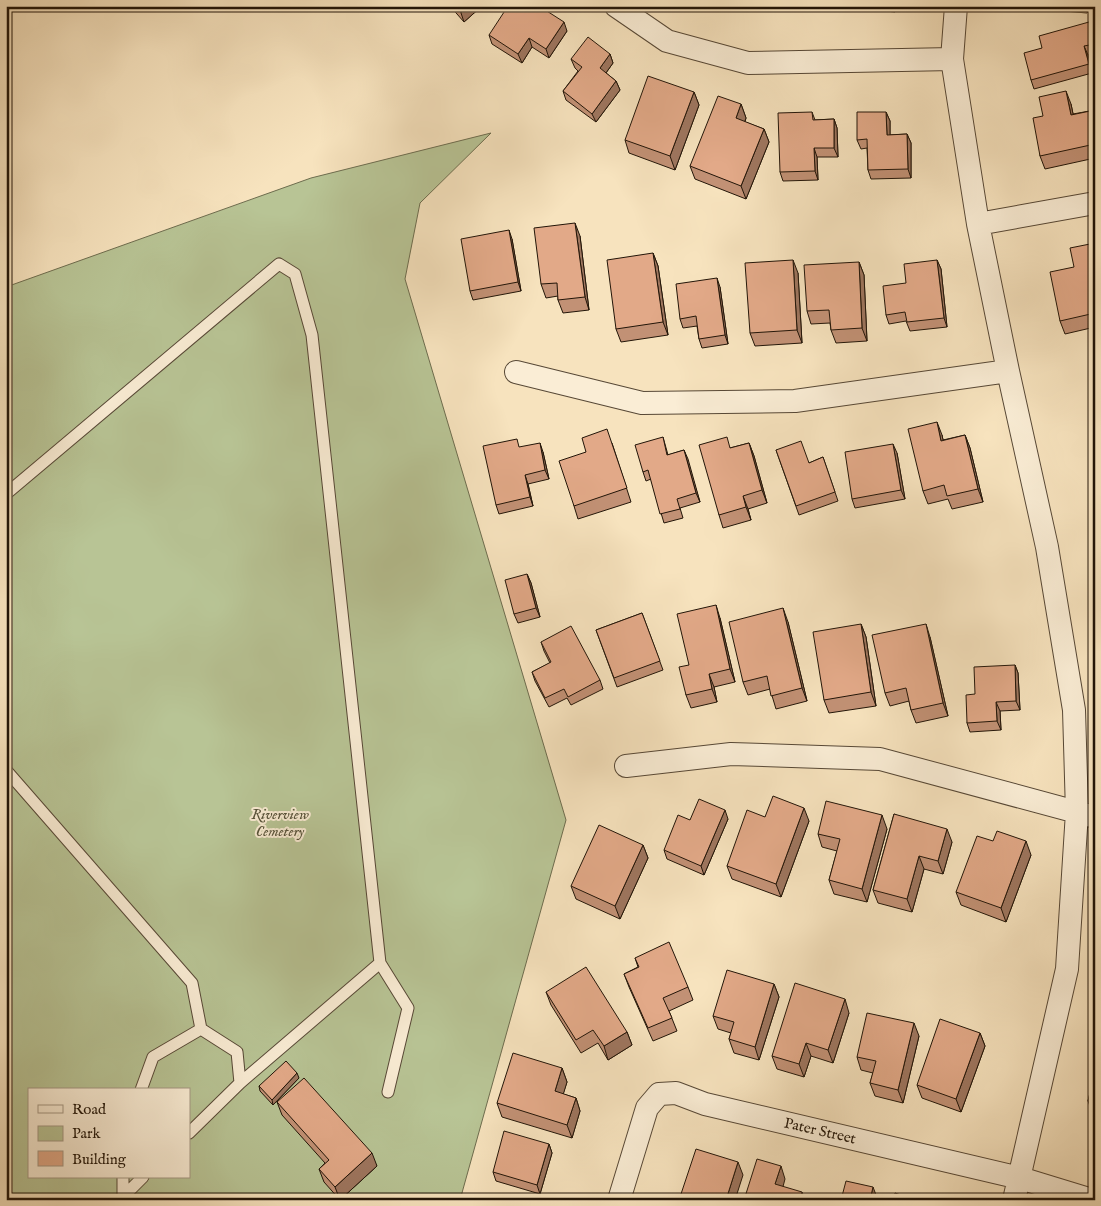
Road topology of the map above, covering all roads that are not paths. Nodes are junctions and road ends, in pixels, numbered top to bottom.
1 (616, 6) edge
2 (956, 6) edge
3 (952, 60) junction
4 (1095, 203) edge
5 (978, 224) junction
6 (1008, 371) junction
7 (516, 372) dead end
8 (6, 494) edge
9 (626, 766) dead end
10 (6, 770) edge
11 (1086, 814) edge
12 (380, 963) junction
13 (201, 1029) junction
14 (240, 1083) junction
15 (141, 1088) edge
16 (388, 1092) dead end
17 (190, 1132) edge
18 (123, 1178) edge
19 (142, 1178) edge
20 (1020, 1178) junction
21 (123, 1198) edge
22 (619, 1200) edge
23 (1014, 1200) edge
24 (1092, 1200) edge

1 - 3 street
2 - 3 street
3 - 5 street
4 - 5 street
5 - 6 street
6 - 7 street
6 - 11 street
8 - 12 lane
9 - 11 street
10 - 13 lane
11 - 20 street
12 - 14 lane
12 - 16 lane
13 - 14 lane
13 - 15 lane
14 - 17 lane
18 - 21 lane
19 - 21 lane
20 - 22 street, Pater Street
20 - 23 street
20 - 24 street, Pater Street

